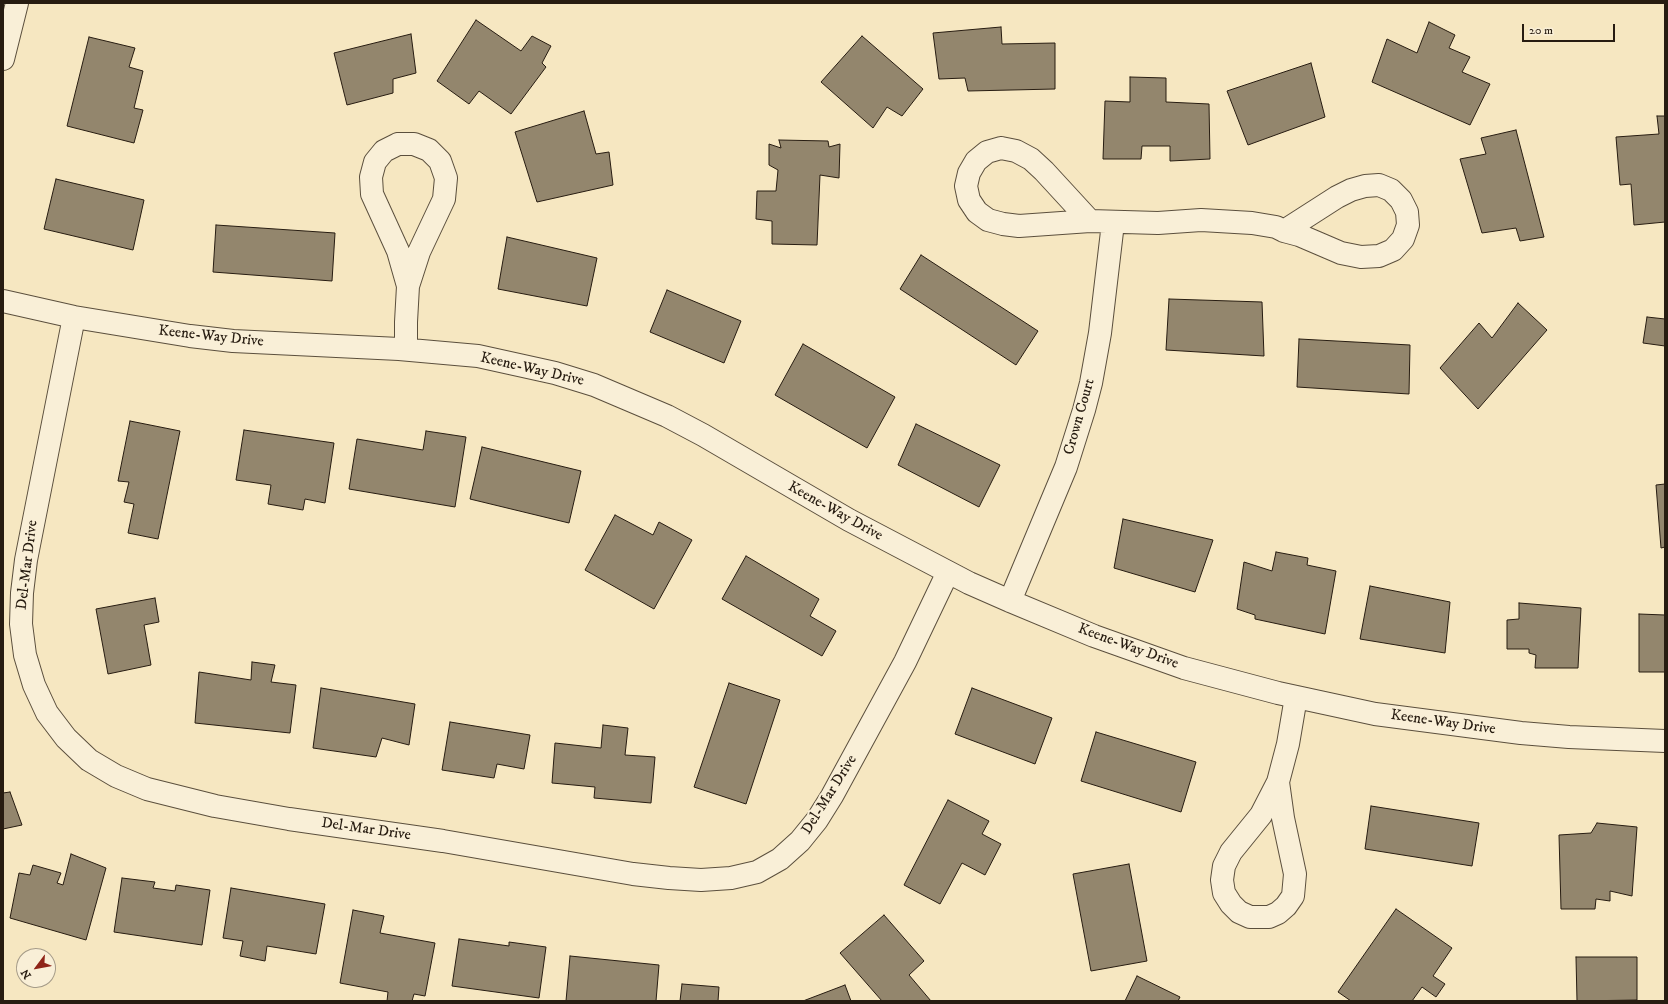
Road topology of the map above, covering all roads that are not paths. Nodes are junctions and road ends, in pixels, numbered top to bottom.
1 (17, 3) edge
2 (3, 58) edge
3 (1090, 222) junction
4 (1112, 223) junction
5 (1284, 231) junction
6 (408, 286) junction
7 (3, 302) edge
8 (74, 317) junction
9 (406, 349) junction
10 (948, 572) junction
11 (1010, 602) junction
12 (1296, 697) junction
13 (1665, 741) edge
14 (1278, 782) junction

1 - 2 street
3 - 3 street
3 - 4 street
4 - 5 street
4 - 11 street, Crown Court
5 - 5 street
6 - 6 street
6 - 9 street
7 - 8 street, Keene-Way Drive
8 - 9 street, Keene-Way Drive
8 - 10 street, Del-Mar Drive
9 - 10 street, Keene-Way Drive
10 - 11 street, Keene-Way Drive
11 - 12 street, Keene-Way Drive
12 - 13 street, Keene-Way Drive
12 - 14 street
14 - 14 street

